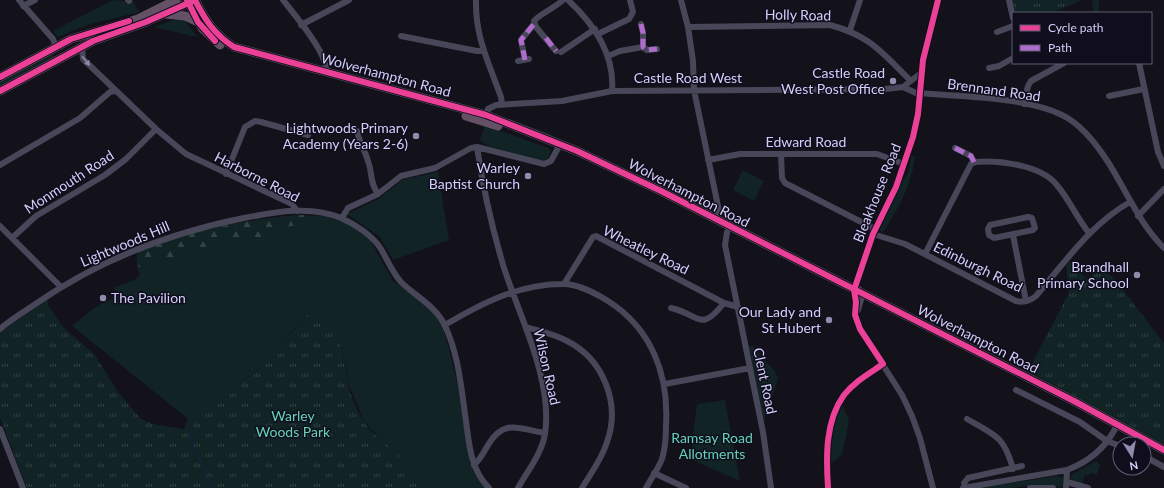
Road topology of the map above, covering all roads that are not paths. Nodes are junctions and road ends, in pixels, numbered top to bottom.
1 (19, 0) edge
2 (35, 0) edge
3 (176, 0) edge
4 (283, 0) edge
5 (349, 0) edge
6 (476, 0) edge
7 (563, 0) edge
8 (568, 0) edge
9 (630, 0) edge
10 (681, 0) edge
11 (860, 0) edge
12 (938, 0) edge
13 (1009, 0) edge
14 (191, 1) edge
15 (23, 6) junction
16 (164, 14) junction
17 (1012, 14) edge
18 (198, 22) junction
19 (534, 24) junction
20 (641, 24) dead end
21 (302, 25) junction
22 (1012, 26) edge
23 (688, 27) junction
24 (850, 30) junction
25 (596, 32) junction
26 (997, 32) dead end
27 (401, 36) dead end
28 (52, 37) junction
29 (82, 47) junction
30 (643, 47) junction
31 (657, 49) dead end
32 (484, 50) junction
33 (46, 52) junction
34 (57, 54) junction
35 (608, 56) junction
36 (1012, 59) edge
37 (524, 60) dead end
38 (1062, 64) edge
39 (1139, 64) edge
40 (989, 68) dead end
41 (921, 73) junction
42 (326, 75) junction
43 (0, 77) edge
44 (911, 81) junction
45 (903, 87) junction
46 (1144, 89) junction
47 (694, 90) junction
48 (0, 91) edge
49 (612, 91) junction
50 (115, 92) junction
51 (919, 93) junction
52 (1110, 96) dead end
53 (502, 104) junction
54 (1024, 104) junction
55 (485, 118) junction
56 (156, 129) junction
57 (357, 131) dead end
58 (308, 135) dead end
59 (559, 146) junction
60 (477, 147) junction
61 (955, 148) dead end
62 (781, 154) junction
63 (708, 160) junction
64 (974, 162) junction
65 (904, 164) junction
66 (0, 165) edge
67 (1164, 166) edge
68 (226, 174) junction
69 (1164, 188) edge
70 (378, 194) junction
71 (1130, 202) junction
72 (297, 211) junction
73 (1138, 216) junction
74 (342, 218) junction
75 (714, 219) junction
76 (0, 226) edge
77 (874, 231) junction
78 (727, 232) junction
79 (1089, 233) junction
80 (1013, 235) junction
81 (12, 238) junction
82 (1164, 248) edge
83 (925, 254) junction
84 (564, 284) junction
85 (60, 286) junction
86 (512, 292) junction
87 (857, 295) junction
88 (1026, 301) junction
89 (724, 303) junction
90 (738, 307) junction
91 (671, 308) dead end
92 (445, 325) junction
93 (526, 327) junction
94 (0, 329) edge
95 (883, 364) junction
96 (750, 368) junction
97 (665, 384) junction
98 (1018, 393) dead end
99 (967, 419) dead end
100 (1116, 427) junction
101 (0, 429) edge
102 (545, 433) junction
103 (1129, 436) edge
104 (1107, 441) junction
105 (1112, 443) edge
106 (1152, 450) edge
107 (1164, 450) edge
108 (1164, 457) edge
109 (1152, 460) edge
110 (474, 466) junction
111 (1022, 466) dead end
112 (1164, 467) edge
113 (1014, 469) junction
114 (1067, 470) junction
115 (654, 473) junction
116 (1067, 485) edge
117 (23, 488) edge
118 (489, 488) edge
119 (518, 488) edge
120 (582, 488) edge
121 (646, 488) edge
122 (686, 488) edge
123 (771, 488) edge
124 (828, 488) edge
125 (933, 488) edge
126 (967, 488) edge
127 (1030, 488) edge
128 (1053, 488) edge
129 (1088, 488) edge

1 - 15 street
2 - 15 street
3 - 34 highway
4 - 21 street
5 - 21 street
6 - 32 street
7 - 19 street
8 - 25 street
9 - 25 street
10 - 23 street
11 - 24 street
12 - 41 street, Bleakhouse Road
13 - 17 street
14 - 16 highway
14 - 18 highway, Wolverhampton Road
14 - 42 highway, Wolverhampton Road
15 - 28 street
16 - 18 highway
16 - 29 highway
18 - 42 highway, Wolverhampton Road
19 - 25 street
19 - 37 street
20 - 30 street
21 - 42 street
22 - 26 street
23 - 24 street, Holly Road
23 - 47 street
24 - 44 street, Holly Road
25 - 35 street
27 - 32 street
28 - 33 street
28 - 34 street
29 - 34 highway
29 -> 50 street, Harborne Road
30 - 31 street
30 - 35 street
32 - 53 street
33 - 34 highway
33 - 43 highway
34 - 48 highway
35 - 49 street
36 - 40 street
38 - 54 street
39 - 46 street
41 - 44 street
41 - 51 street, Bleakhouse Road
42 - 55 highway, Wolverhampton Road
44 - 45 street
45 - 47 street, Castle Road West
45 - 51 street, Castle Road West
46 - 52 street
46 - 67 street
47 - 49 street, Castle Road West
47 - 63 street
49 - 53 street, Castle Road West
50 - 56 street, Harborne Road
50 - 66 street
51 - 54 street, Brennand Road
51 - 65 street, Bleakhouse Road
53 - 55 street
54 - 71 street, Brennand Road
55 - 59 highway, Wolverhampton Road
56 - 68 street, Harborne Road
56 - 81 street, Monmouth Road
57 - 70 street
58 - 68 street
59 - 60 street
59 - 75 highway, Wolverhampton Road
59 - 78 highway, Wolverhampton Road
60 - 70 street
60 - 86 street, Wilson Road
61 - 64 street
62 - 63 street, Edward Road
62 - 65 street, Edward Road
62 - 77 street, Edinburgh Road
63 - 75 street
64 - 79 street
64 - 83 street
65 - 77 street, Bleakhouse Road
68 - 72 street, Harborne Road
69 - 73 street
70 - 74 street
71 - 73 street, Brennand Road
71 - 79 street, Edinburgh Road
72 - 74 street, Harborne Road
72 - 85 street, Lightwoods Hill
73 - 82 street, Brennand Road
74 - 92 street, Harborne Road
75 - 78 highway
75 - 87 highway, Wolverhampton Road
76 - 81 street
77 - 83 street, Edinburgh Road
77 - 87 street, Bleakhouse Road
78 - 87 highway, Wolverhampton Road
78 - 90 street, Clent Road
79 - 88 street, Edinburgh Road
80 - 80 street
80 - 88 street
81 - 85 street
83 - 88 street, Edinburgh Road
84 - 86 street
84 - 89 street, Wheatley Road
84 - 97 street
85 - 94 street, Lightwoods Hill
86 - 92 street
86 - 93 street, Wilson Road
87 - 95 street, Bleakhouse Road
87 - 100 highway, Wolverhampton Road
89 - 90 street, Wheatley Road
89 - 91 street
90 - 96 street, Clent Road
92 - 110 street, Harborne Road
93 - 102 street, Wilson Road
93 - 120 street
95 - 124 street
95 - 125 street, Bleakhouse Road
96 - 97 street
96 - 123 street, Clent Road
97 - 115 street
98 - 104 street, Wolverhampton Road
99 - 113 street
100 - 103 highway, Wolverhampton Road
100 - 104 street
100 - 107 highway, Wolverhampton Road
101 - 117 street
102 - 110 street
102 - 119 street, Wilson Road
104 - 105 street, Wolverhampton Road
104 - 114 street
106 - 108 highway
109 - 112 street
110 - 118 street, Harborne Road
111 - 113 street
113 - 126 street
114 - 116 street
114 - 126 street
115 - 121 street
115 - 122 street
116 - 129 street
127 - 128 street

